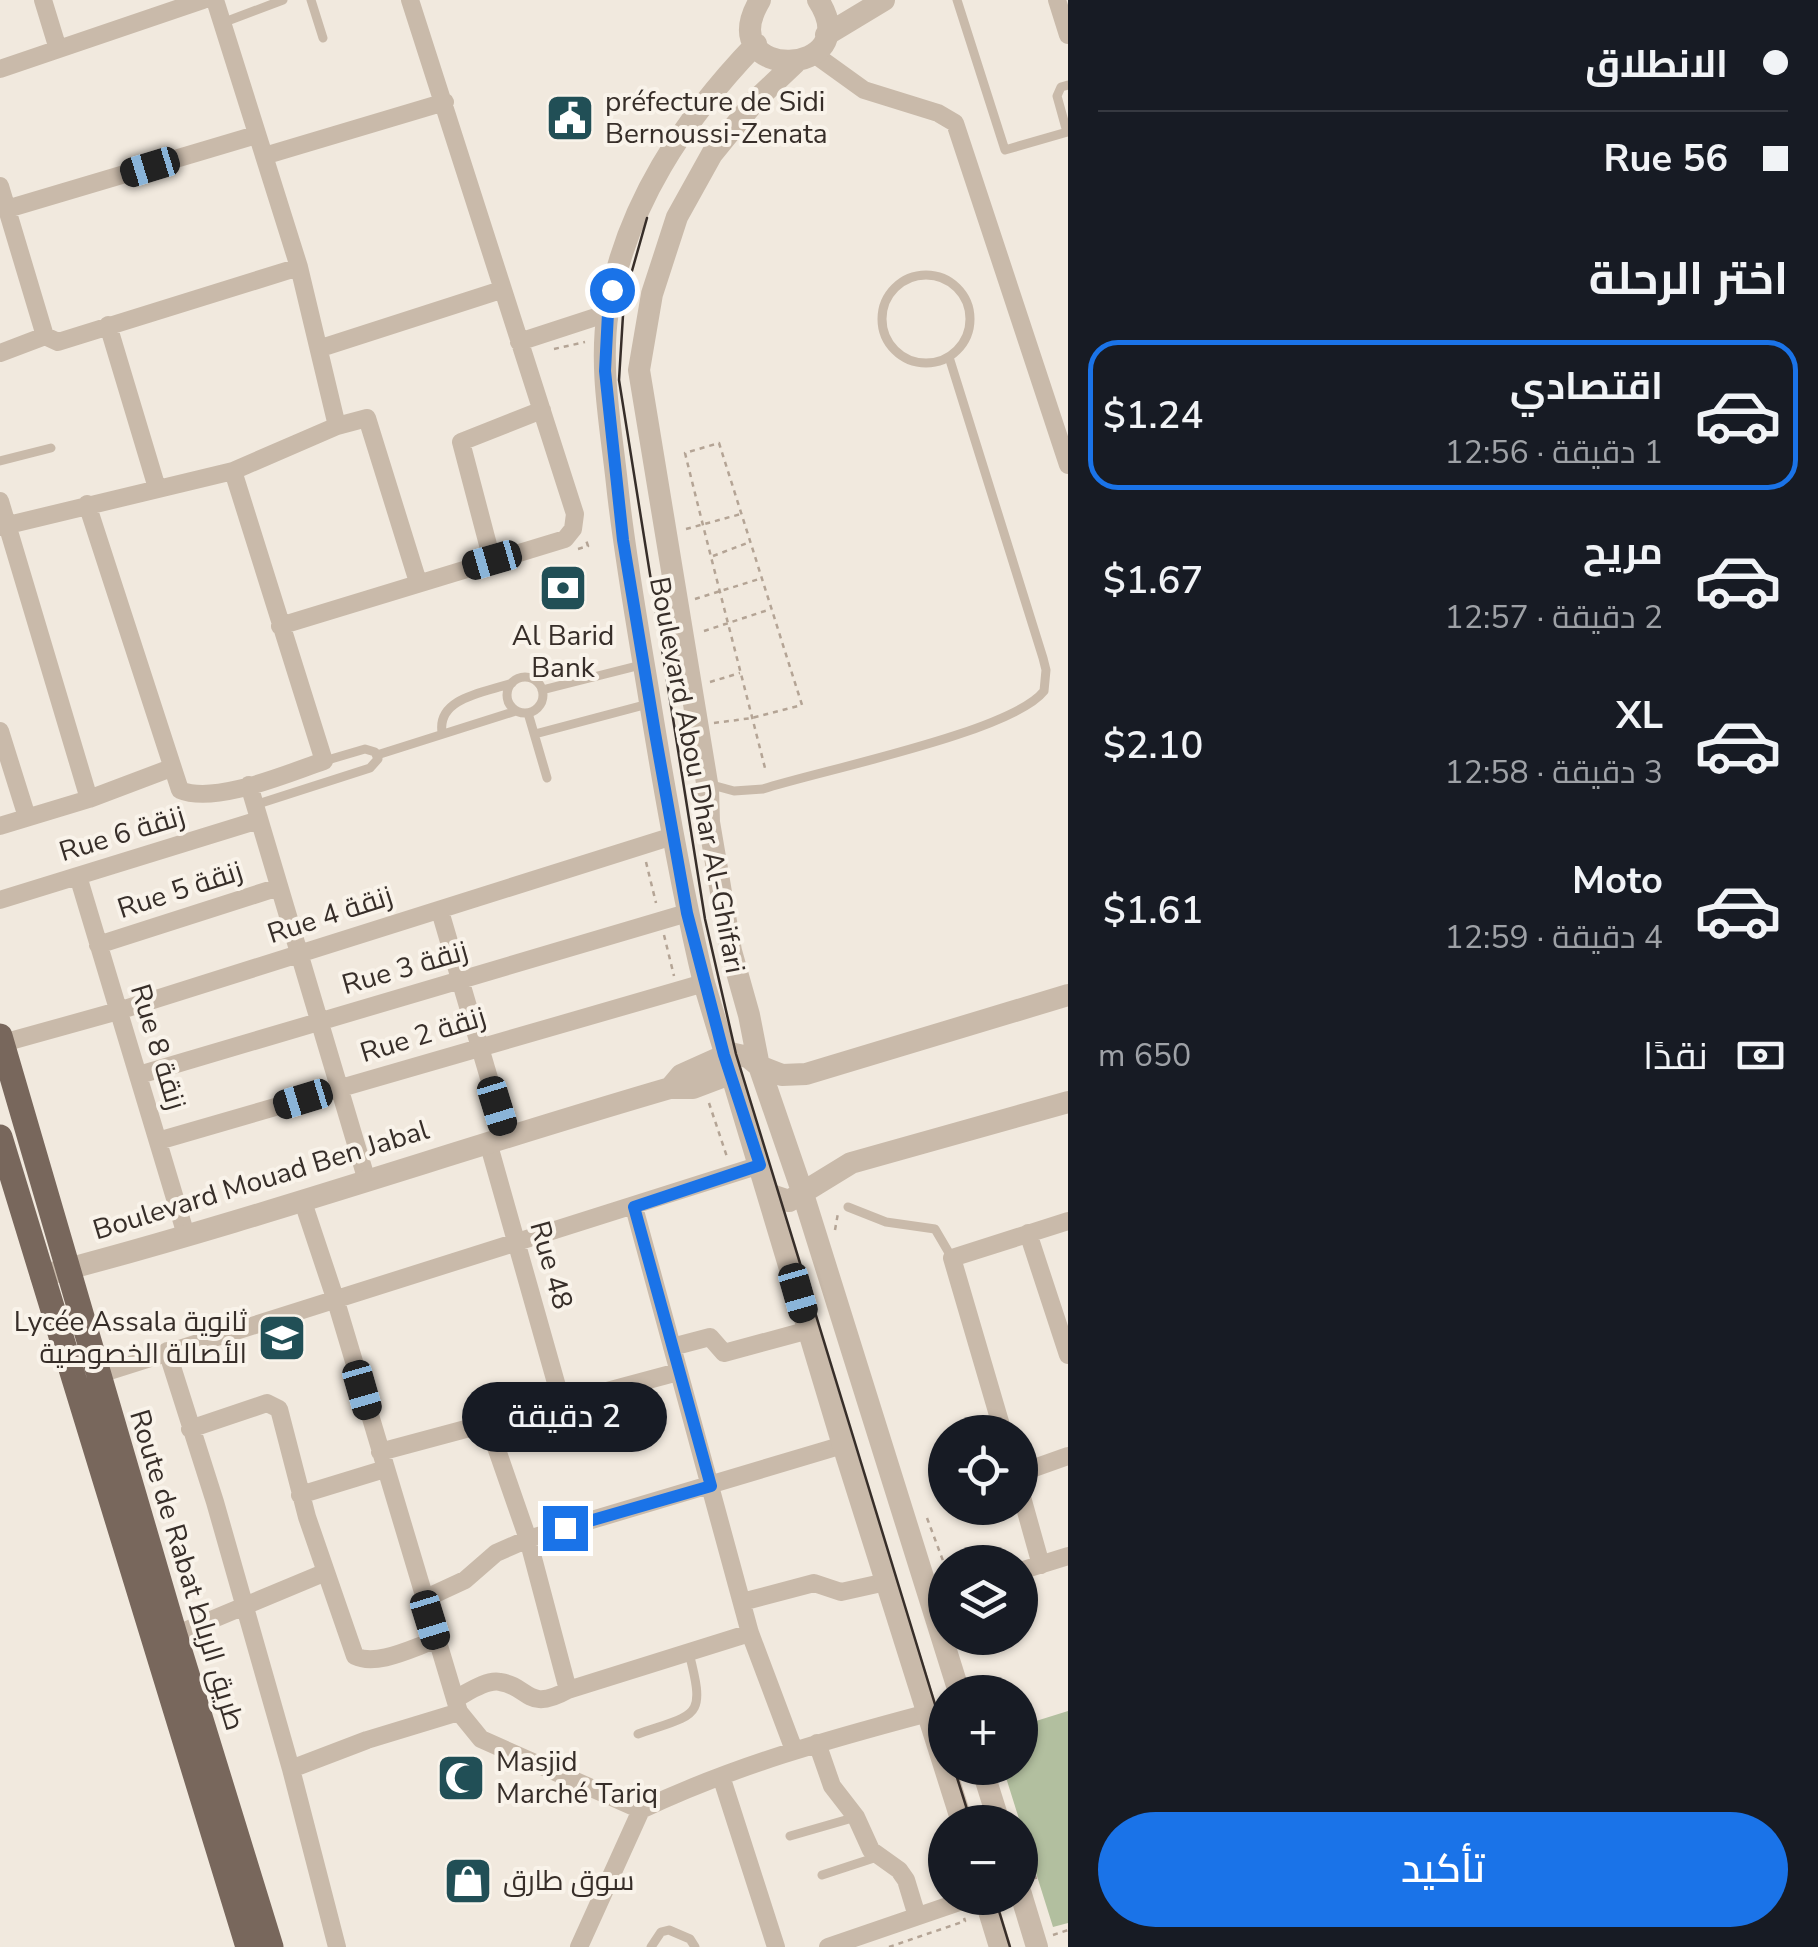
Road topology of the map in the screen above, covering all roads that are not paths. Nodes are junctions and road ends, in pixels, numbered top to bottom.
1 (43, 0) edge
2 (203, 0) edge
3 (215, 0) edge
4 (283, 0) edge
5 (311, 0) edge
6 (410, 0) edge
7 (818, 0) edge
8 (884, 0) edge
9 (957, 0) edge
10 (1057, 0) edge
11 (752, 4) edge
12 (222, 23) junction
13 (1068, 35) edge
14 (323, 38) dead end
15 (756, 44) junction
16 (58, 49) junction
17 (812, 51) junction
18 (0, 69) edge
19 (1068, 85) edge
20 (445, 102) junction
21 (256, 135) junction
22 (264, 156) junction
23 (0, 186) edge
24 (7, 210) junction
25 (299, 267) junction
26 (502, 290) junction
27 (608, 313) junction
28 (108, 325) junction
29 (46, 336) junction
30 (519, 342) junction
31 (320, 348) junction
32 (0, 352) edge
33 (949, 357) junction
34 (1060, 409) edge
35 (542, 410) junction
36 (338, 426) junction
37 (51, 448) dead end
38 (0, 461) edge
39 (1068, 464) edge
40 (233, 471) junction
41 (157, 488) junction
42 (0, 500) edge
43 (87, 504) junction
44 (4, 525) edge
45 (492, 560) junction
46 (418, 582) junction
47 (280, 626) junction
48 (644, 664) junction
49 (512, 684) junction
50 (542, 690) junction
51 (650, 704) junction
52 (516, 711) junction
53 (528, 713) junction
54 (0, 731) edge
55 (442, 732) junction
56 (535, 734) junction
57 (377, 755) junction
58 (324, 761) junction
59 (171, 768) junction
60 (547, 778) dead end
61 (707, 782) junction
62 (249, 785) junction
63 (89, 799) junction
64 (257, 813) junction
65 (27, 817) junction
66 (0, 826) edge
67 (673, 836) junction
68 (78, 876) junction
69 (279, 887) junction
70 (0, 900) edge
71 (440, 911) junction
72 (687, 913) junction
73 (98, 945) junction
74 (300, 954) junction
75 (461, 981) junction
76 (704, 983) junction
77 (1068, 995) edge
78 (118, 1011) junction
79 (320, 1022) junction
80 (1, 1040) edge
81 (478, 1046) junction
82 (727, 1065) junction
83 (758, 1066) junction
84 (139, 1075) junction
85 (339, 1088) junction
86 (1068, 1102) edge
87 (0, 1137) edge
88 (497, 1139) junction
89 (158, 1141) junction
90 (760, 1165) junction
91 (367, 1181) junction
92 (768, 1194) junction
93 (803, 1194) junction
94 (302, 1202) junction
95 (634, 1207) junction
96 (848, 1208) dead end
97 (1068, 1221) edge
98 (1028, 1233) junction
99 (186, 1235) junction
100 (515, 1241) junction
101 (952, 1258) junction
102 (67, 1269) junction
103 (41, 1276) junction
104 (335, 1298) junction
105 (809, 1330) junction
106 (672, 1347) junction
107 (166, 1351) junction
108 (1068, 1354) edge
109 (678, 1372) junction
110 (97, 1375) junction
111 (562, 1404) junction
112 (998, 1415) edge
113 (488, 1424) junction
114 (190, 1429) junction
115 (843, 1445) junction
116 (1068, 1456) edge
117 (383, 1460) junction
118 (1038, 1467) edge
119 (711, 1486) junction
120 (300, 1495) junction
121 (1030, 1525) edge
122 (528, 1539) junction
123 (1068, 1556) edge
124 (1041, 1565) junction
125 (1038, 1566) edge
126 (928, 1570) edge
127 (326, 1572) junction
128 (886, 1582) junction
129 (424, 1599) junction
130 (742, 1602) junction
131 (243, 1606) junction
132 (750, 1633) junction
133 (174, 1635) junction
134 (436, 1640) junction
135 (688, 1651) junction
136 (568, 1690) junction
137 (457, 1706) junction
138 (928, 1713) joint
139 (638, 1734) dead end
140 (817, 1743) junction
141 (794, 1750) junction
142 (292, 1768) junction
143 (721, 1776) junction
144 (642, 1810) junction
145 (856, 1817) junction
146 (790, 1836) dead end
147 (880, 1856) junction
148 (822, 1875) dead end
149 (928, 1912) edge
150 (990, 1915) edge
151 (1028, 1915) edge
152 (917, 1916) junction
153 (879, 1939) edge
154 (248, 1947) edge
155 (271, 1947) edge
156 (337, 1947) edge
157 (579, 1947) edge
158 (651, 1947) edge
159 (695, 1947) edge
160 (776, 1947) edge
161 (828, 1947) edge
162 (1000, 1947) edge
163 (1038, 1947) edge

1 - 16 street
2 - 16 street
3 - 12 street
4 - 12 lane
5 - 14 lane
6 - 20 street
7 - 17 street
8 - 17 street, Boulevard Abou Dhar Al-Ghifari
9 - 19 lane
10 - 13 street
11 - 15 street
12 - 21 street
15 - 17 street
15 - 27 street, Boulevard Abou Dhar Al-Ghifari
16 - 18 street
17 - 34 street
17 - 61 street, Boulevard Abou Dhar Al-Ghifari
20 - 22 street
20 - 26 street
21 - 22 street
21 - 24 street
22 - 25 street
23 - 24 street
24 - 29 street
25 - 28 street
25 - 31 street
26 - 30 street
26 - 31 street
27 - 30 street
27 - 48 street, Boulevard Abou Dhar Al-Ghifari
28 - 29 street
28 - 41 street
29 - 32 street
30 - 35 street
31 - 36 street
33 - 33 lane
33 - 61 lane
34 - 39 street
35 - 45 street
35 - 45 street
36 - 40 street
36 - 46 street
37 - 38 lane
40 - 41 street
40 - 47 street
41 - 43 street
42 - 44 street
43 - 44 street
43 - 59 street
44 - 63 street
45 - 46 street
46 - 47 street
47 - 58 street
48 - 50 lane
48 - 51 street, Boulevard Abou Dhar Al-Ghifari
49 - 50 lane
49 - 52 lane
49 - 55 lane
50 - 53 lane
51 - 56 lane
51 - 67 street, Boulevard Abou Dhar Al-Ghifari
52 - 53 lane
52 - 55 lane
53 - 56 lane
54 - 65 street
55 - 57 lane
56 - 60 lane
57 - 58 lane
57 - 64 lane
58 - 62 street
59 - 62 street
59 - 63 street
61 - 83 street, Boulevard Abou Dhar Al-Ghifari
62 - 64 street
63 - 65 street
64 - 68 street, Rue 6 زنقة
64 - 69 street
65 - 66 street
67 - 71 street, Rue 4 زنقة
67 - 72 street, Boulevard Abou Dhar Al-Ghifari
68 - 70 street, Rue 6 زنقة
68 - 73 street, Rue 8 زنقة
69 - 73 street, Rue 5 زنقة
69 - 74 street
71 - 74 street, Rue 4 زنقة
71 - 75 street, Rue 48
72 - 75 street, Rue 3 زنقة
72 - 76 street, Boulevard Abou Dhar Al-Ghifari
73 - 78 street, Rue 8 زنقة
74 - 78 street, Rue 4 زنقة
74 - 79 street
75 - 79 street, Rue 3 زنقة
75 - 81 street, Rue 48
76 - 81 street, Rue 2 زنقة
76 - 82 street, Boulevard Abou Dhar Al-Ghifari
77 - 83 street
78 - 80 street, Rue 4 زنقة
78 - 84 street, Rue 8 زنقة
79 - 84 street, Rue 3 زنقة
79 - 85 street
80 - 102 main road, Route de Rabat طريق الرباط
81 - 85 street, Rue 2 زنقة
81 - 88 street, Rue 48
82 - 83 street
82 - 88 street, Boulevard Mouad Ben Jabal
82 - 90 street, Boulevard Abou Dhar Al-Ghifari
83 - 93 street, Boulevard Abou Dhar Al-Ghifari
84 - 89 street, Rue 8 زنقة
85 - 89 street, Rue 2 زنقة
85 - 91 street
86 - 93 street
87 - 103 main road, Route de Rabat طريق الرباط
88 - 91 street, Boulevard Mouad Ben Jabal
88 - 100 street, Rue 48
89 - 99 street, Rue 8 زنقة
90 - 92 street, Boulevard Abou Dhar Al-Ghifari
90 - 95 street
91 - 94 street, Boulevard Mouad Ben Jabal
92 - 93 street
92 - 105 street, Boulevard Abou Dhar Al-Ghifari
93 - 126 street, Boulevard Abou Dhar Al-Ghifari
94 - 99 street, Boulevard Mouad Ben Jabal
94 - 104 street
95 - 100 street
95 - 106 street
96 - 101 lane
97 - 98 street
98 - 101 street
98 - 108 street
99 - 102 street, Boulevard Mouad Ben Jabal
100 - 104 street
100 - 111 street, Rue 48
101 - 112 street
102 - 103 street, Boulevard Mouad Ben Jabal
102 - 110 main road, Route de Rabat طريق الرباط
103 - 154 main road, Route de Rabat طريق الرباط
104 - 107 street
104 - 117 street
105 - 106 street
105 - 115 street, Boulevard Abou Dhar Al-Ghifari
106 - 109 street
107 - 110 street
107 - 114 street
109 - 111 street
109 - 119 street
110 - 133 main road, Route de Rabat طريق الرباط
111 - 113 street
113 - 117 street
113 - 122 street
114 - 120 street
114 - 131 street
115 - 119 street
115 - 128 street, Boulevard Abou Dhar Al-Ghifari
116 - 118 street
117 - 120 street
117 - 129 street
119 - 122 street
119 - 130 street
120 - 127 street
121 - 124 street
122 - 129 street
122 - 136 street
123 - 124 street
124 - 125 street
127 - 131 street
127 - 134 street
128 - 130 street
128 - 138 street, Boulevard Abou Dhar Al-Ghifari
129 - 134 street
130 - 132 street
131 - 133 street
131 - 142 street
132 - 135 street
132 - 141 street
133 - 155 main road, Route de Rabat طريق الرباط
134 - 137 street
135 - 136 street
135 - 139 lane
136 - 137 street
137 - 142 street
137 - 144 street
138 - 140 street
140 - 141 street
140 - 145 street
141 - 143 street
142 - 156 street
143 - 144 street
143 - 160 street
144 - 157 street
145 - 146 lane
145 - 147 street
147 - 148 lane
147 - 152 street
149 - 152 street
150 - 162 street
151 - 163 street
152 - 153 street
153 - 161 street
158 - 159 lane

